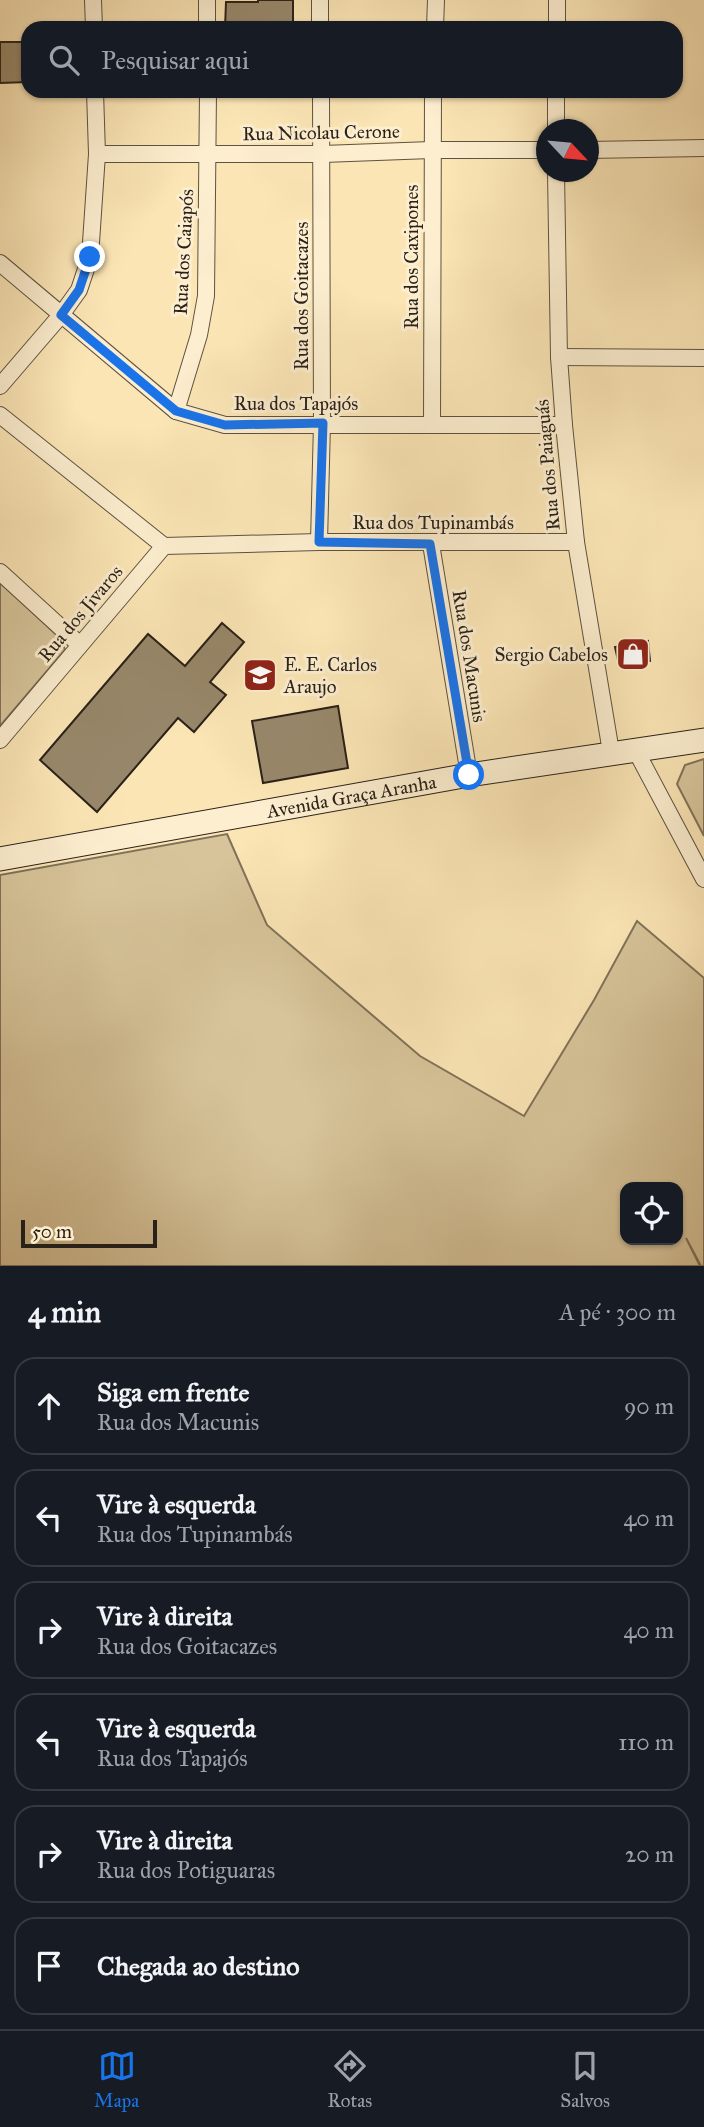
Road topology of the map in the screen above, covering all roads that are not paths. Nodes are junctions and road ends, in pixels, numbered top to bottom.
1 (93, 0) edge
2 (207, 0) edge
3 (320, 0) edge
4 (436, 0) edge
5 (557, 0) edge
6 (94, 21) edge
7 (207, 21) edge
8 (320, 21) edge
9 (435, 21) edge
10 (557, 21) edge
11 (95, 98) edge
12 (208, 98) edge
13 (321, 98) edge
14 (433, 98) edge
15 (556, 98) edge
16 (556, 119) edge
17 (704, 148) edge
18 (431, 150) junction
19 (536, 150) edge
20 (599, 150) edge
21 (208, 154) junction
22 (323, 154) junction
23 (97, 155) junction
24 (556, 182) edge
25 (0, 263) edge
26 (61, 315) junction
27 (559, 357) junction
28 (704, 358) edge
29 (0, 386) edge
30 (176, 411) junction
31 (0, 415) edge
32 (323, 423) junction
33 (432, 424) junction
34 (564, 425) junction
35 (319, 542) junction
36 (576, 542) junction
37 (430, 544) junction
38 (164, 546) junction
39 (0, 572) edge
40 (80, 645) junction
41 (0, 740) edge
42 (704, 740) edge
43 (635, 749) junction
44 (611, 752) junction
45 (469, 775) junction
46 (0, 859) edge
47 (704, 879) edge

1 - 6 street
2 - 7 street
3 - 8 street
4 - 9 street
5 - 10 street
11 - 23 street
12 - 21 street, Rua dos Caiapós
13 - 22 street, Rua dos Goitacazes
14 - 18 street, Rua dos Caxipones
15 - 16 street
17 - 20 street
18 - 19 street, Rua Nicolau Cerone
18 - 22 street, Rua Nicolau Cerone
18 - 33 street, Rua dos Caxipones
21 - 22 street, Rua Nicolau Cerone
21 - 23 street, Rua Nicolau Cerone
21 - 30 street, Rua dos Caiapós
22 - 32 street, Rua dos Goitacazes
23 - 26 street
24 - 27 street, Rua dos Paiaguás
25 - 26 street, Rua dos Tapajós
26 - 29 street
26 - 30 street, Rua dos Tapajós
27 - 28 street
27 - 34 street, Rua dos Paiaguás
30 - 32 street, Rua dos Tapajós
31 - 38 street
32 - 33 street, Rua dos Tapajós
32 - 35 street, Rua dos Goitacazes
33 - 34 street, Rua dos Tapajós
34 - 36 street, Rua dos Paiaguás
35 - 37 street, Rua dos Tupinambás
35 - 38 street, Rua dos Tupinambás
36 - 37 street, Rua dos Tupinambás
36 - 44 street, Rua dos Paiaguás
37 - 45 street, Rua dos Macunis
38 - 40 street, Rua dos Jivaros
39 - 40 street
40 - 41 street, Rua dos Jivaros
42 - 43 street, Avenida Graça Aranha
43 - 44 street, Avenida Graça Aranha
43 - 47 street
44 - 45 street, Avenida Graça Aranha
45 - 46 street, Avenida Graça Aranha

